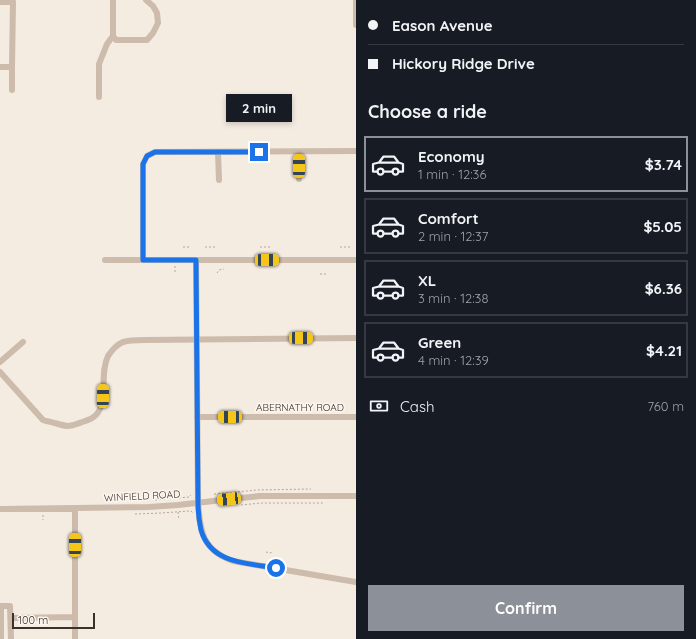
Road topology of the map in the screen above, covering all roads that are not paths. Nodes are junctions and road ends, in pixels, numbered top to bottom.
1 (113, 0) edge
2 (146, 0) edge
3 (356, 0) edge
4 (0, 2) edge
5 (356, 25) edge
6 (113, 36) junction
7 (0, 67) edge
8 (12, 67) junction
9 (12, 90) dead end
10 (98, 97) dead end
11 (356, 151) edge
12 (218, 152) junction
13 (299, 152) junction
14 (299, 179) dead end
15 (219, 180) dead end
16 (106, 260) dead end
17 (143, 260) junction
18 (196, 260) junction
19 (356, 260) edge
20 (356, 338) edge
21 (197, 339) junction
22 (23, 342) dead end
23 (0, 362) edge
24 (0, 372) edge
25 (197, 417) junction
26 (356, 417) edge
27 (356, 496) edge
28 (198, 502) junction
29 (0, 508) edge
30 (75, 508) junction
31 (356, 582) edge
32 (1, 606) edge
33 (75, 617) junction
34 (11, 618) junction
35 (1, 639) edge
36 (11, 639) edge
37 (75, 639) edge

1 - 6 street
2 - 6 street
3 - 5 street
4 - 8 street
6 - 10 street
7 - 8 street
8 - 9 street
11 - 13 street
12 - 13 street
12 - 15 street
12 - 17 street
13 - 14 street
16 - 17 street
17 - 18 street
18 - 19 street
18 - 21 street
20 - 21 street
21 - 24 street
21 - 25 street
22 - 23 street
25 - 26 street, ABERNATHY ROAD
25 - 28 street
27 - 28 street, WINFIELD ROAD
28 - 30 street, WINFIELD ROAD
28 - 31 street
29 - 30 street, WINFIELD ROAD
30 - 33 street
32 - 34 street
32 - 35 street
33 - 34 street
33 - 37 street
34 - 36 street

